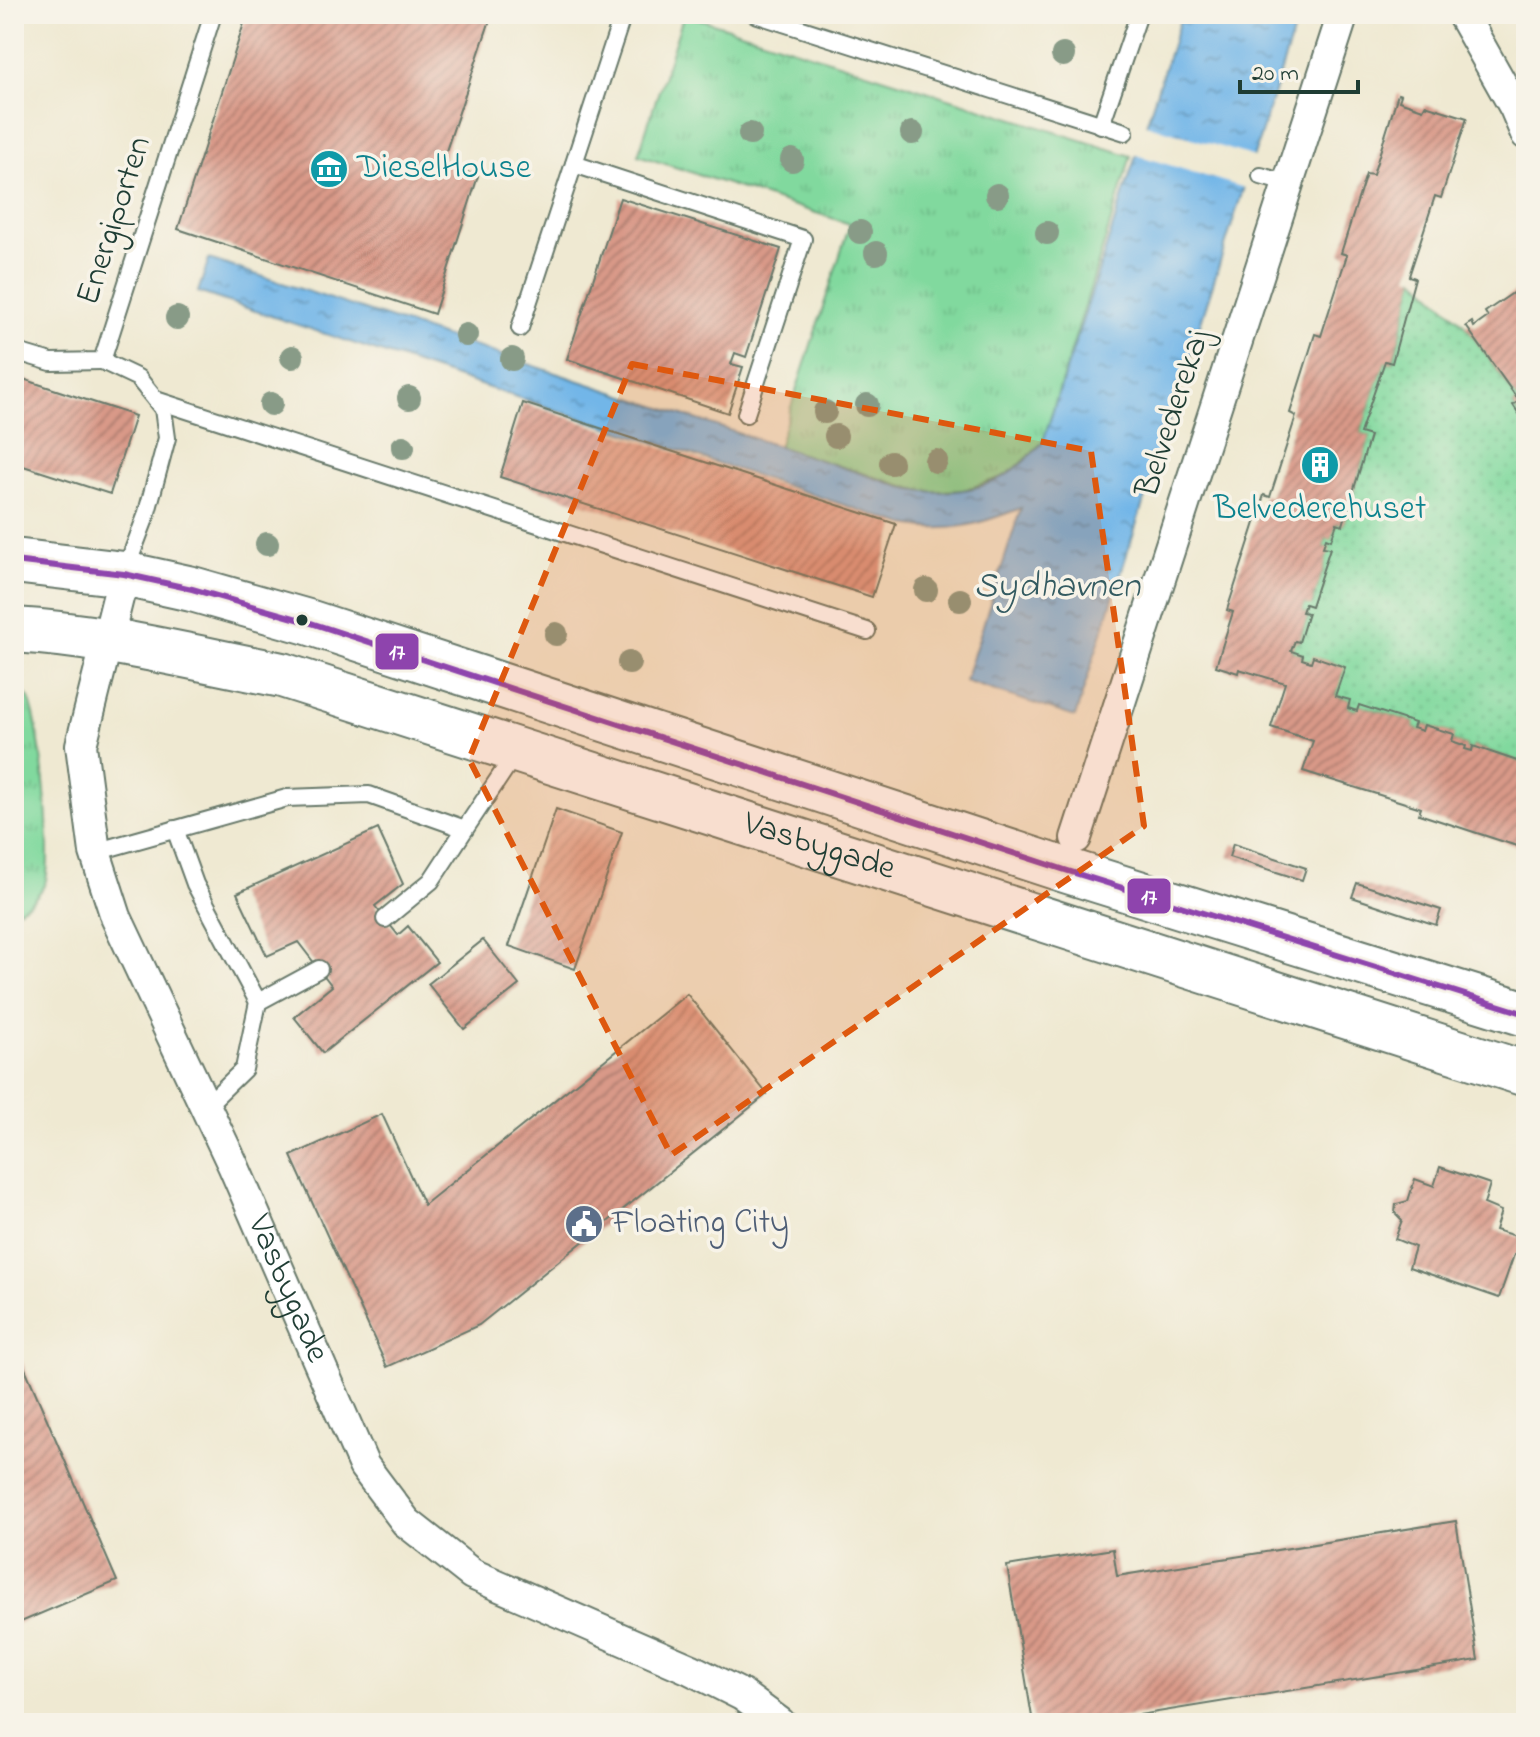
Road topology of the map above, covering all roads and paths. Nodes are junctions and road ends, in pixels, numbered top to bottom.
1 (213, 14) edge
2 (623, 14) edge
3 (755, 14) edge
4 (1139, 14) edge
5 (1343, 14) edge
6 (1462, 14) edge
7 (1101, 125) junction
8 (1125, 132) dead end
9 (1526, 134) edge
10 (574, 164) junction
11 (520, 328) dead end
12 (14, 351) edge
13 (102, 361) junction
14 (156, 400) junction
15 (746, 414) dead end
16 (14, 561) edge
17 (124, 574) junction
18 (14, 630) edge
19 (867, 631) dead end
20 (106, 642) junction
21 (518, 750) junction
22 (175, 829) junction
23 (465, 829) junction
24 (95, 852) junction
25 (1070, 854) junction
26 (385, 919) dead end
27 (319, 969) dead end
28 (258, 1002) junction
29 (1526, 1014) edge
30 (1526, 1074) edge
31 (205, 1107) junction
32 (780, 1723) edge

1 - 13 lane, Energiporten
2 - 10 lane
3 - 7 lane
4 - 7 lane
5 - 25 street, Belvederekaj
6 - 9 street
7 - 8 lane
10 - 11 lane
10 - 15 lane
12 - 13 lane
13 - 14 lane
14 - 17 lane
14 - 19 lane
16 - 17 main road, Vasbygade
17 - 20 street, Vasbygade
17 - 25 main road, Vasbygade
18 - 20 main road, Vasbygade
20 - 21 main road, Vasbygade
20 - 24 street, Vasbygade
21 - 23 lane
21 - 30 main road, Vasbygade
22 - 23 lane
22 - 24 lane
22 - 28 lane
23 - 26 lane
24 - 31 street, Vasbygade
25 - 29 main road, Vasbygade
27 - 28 lane
28 - 31 lane
31 - 32 street, Vasbygade

